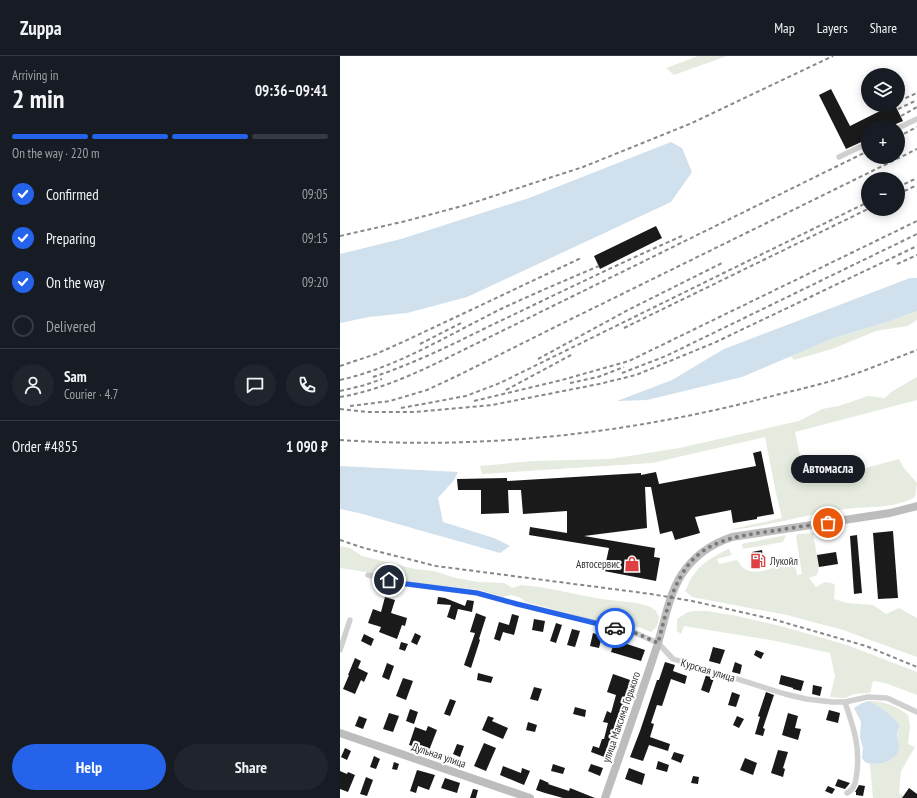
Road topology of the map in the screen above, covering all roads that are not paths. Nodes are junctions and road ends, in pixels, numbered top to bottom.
1 (917, 119) edge
2 (905, 125) edge
3 (861, 146) edge
4 (839, 157) dead end
5 (917, 506) edge
6 (368, 575) dead end
7 (350, 620) dead end
8 (658, 643) junction
9 (340, 650) edge
10 (845, 702) junction
11 (917, 712) edge
12 (340, 734) edge
13 (847, 793) dead end
14 (530, 798) edge
15 (606, 798) edge

1 - 2 street
3 - 4 street
5 - 8 main road, улица Максима Горького
6 - 8 street, Курская улица
7 - 9 street
8 - 10 street, Курская улица
8 - 15 main road, улица Максима Горького
10 - 11 street, Курская улица
10 - 13 street
12 - 14 main road, Дульная улица

